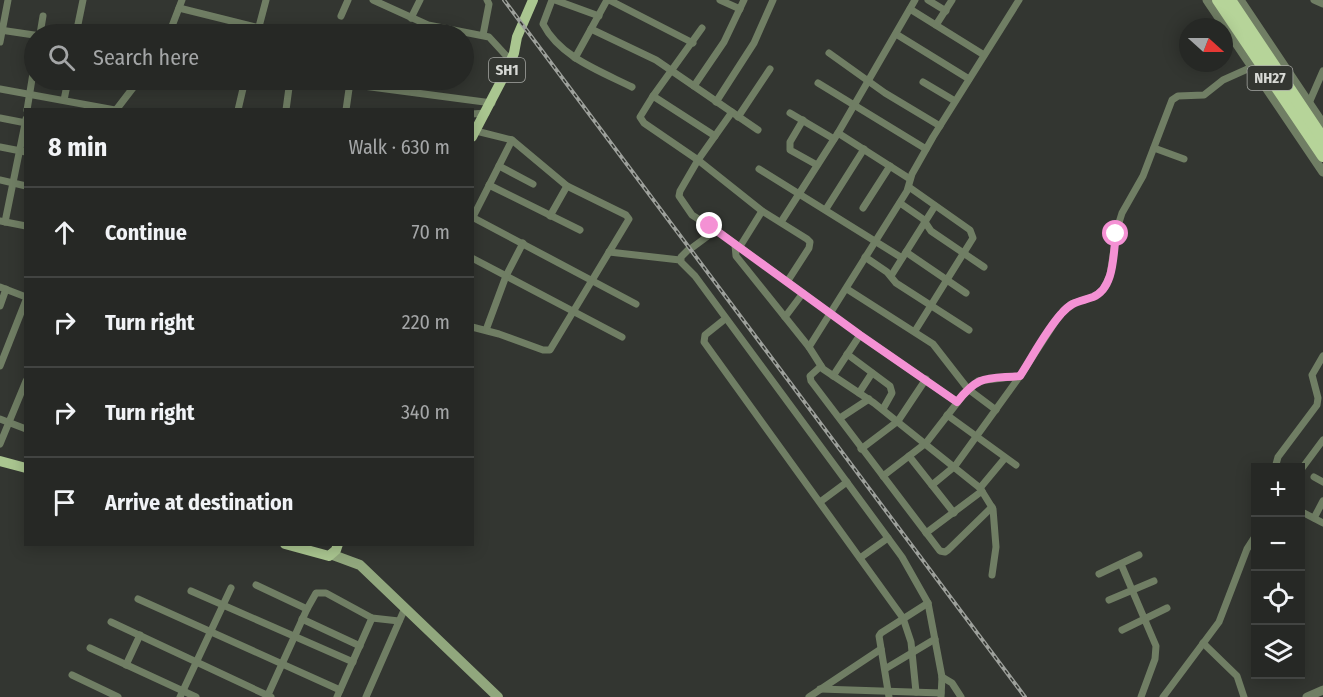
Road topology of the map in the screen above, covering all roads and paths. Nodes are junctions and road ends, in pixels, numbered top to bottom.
1 (8, 0) edge
2 (83, 0) edge
3 (173, 0) edge
4 (266, 0) edge
5 (348, 0) edge
6 (374, 0) edge
7 (420, 0) edge
8 (487, 0) edge
9 (533, 0) edge
10 (553, 0) edge
11 (608, 0) edge
12 (720, 0) edge
13 (744, 0) edge
14 (773, 0) edge
15 (915, 0) edge
16 (928, 0) edge
17 (952, 0) edge
18 (1019, 0) edge
19 (1207, 0) edge
20 (1218, 0) edge
21 (1230, 0) edge
22 (1240, 0) edge
23 (1314, 0) edge
24 (181, 3) edge
25 (574, 3) edge
26 (1323, 4) edge
27 (740, 9) junction
28 (910, 9) junction
29 (946, 11) junction
30 (43, 16) dead end
31 (341, 16) dead end
32 (599, 16) junction
33 (411, 18) junction
34 (42, 24) edge
35 (78, 24) edge
36 (174, 24) edge
37 (237, 24) edge
38 (260, 24) edge
39 (426, 24) edge
40 (936, 25) junction
41 (702, 28) dead end
42 (591, 29) junction
43 (1, 30) edge
44 (24, 33) edge
45 (474, 33) edge
46 (896, 34) junction
47 (483, 35) junction
48 (0, 42) edge
49 (693, 43) junction
50 (829, 53) dead end
51 (984, 55) junction
52 (575, 58) junction
53 (511, 61) junction
54 (1252, 67) junction
55 (770, 69) dead end
56 (672, 70) junction
57 (1323, 71) edge
58 (969, 79) junction
59 (869, 81) junction
60 (818, 82) dead end
61 (923, 82) dead end
62 (694, 86) junction
63 (632, 87) dead end
64 (0, 88) edge
65 (31, 90) edge
66 (66, 90) edge
67 (131, 90) edge
68 (242, 90) edge
69 (289, 90) edge
70 (350, 90) edge
71 (398, 90) edge
72 (413, 92) joint
73 (30, 94) junction
74 (653, 96) junction
75 (64, 100) junction
76 (955, 101) junction
77 (716, 102) junction
78 (492, 103) junction
79 (1309, 103) junction
80 (854, 106) junction
81 (27, 108) edge
82 (106, 108) edge
83 (118, 108) edge
84 (238, 108) edge
85 (286, 108) edge
86 (346, 108) edge
87 (486, 113) junction
88 (790, 113) dead end
89 (474, 114) edge
90 (735, 115) junction
91 (0, 118) edge
92 (803, 120) junction
93 (24, 122) edge
94 (1323, 124) edge
95 (940, 126) junction
96 (759, 130) dead end
97 (24, 132) edge
98 (474, 134) edge
99 (715, 136) junction
100 (836, 136) junction
101 (1323, 139) edge
102 (512, 140) junction
103 (0, 147) edge
104 (1154, 148) junction
105 (864, 149) junction
106 (926, 149) junction
107 (22, 151) edge
108 (1323, 156) edge
109 (1184, 159) dead end
110 (698, 160) junction
111 (817, 165) junction
112 (499, 166) junction
113 (890, 166) junction
114 (759, 168) dead end
115 (1323, 172) edge
116 (0, 180) edge
117 (14, 183) junction
118 (910, 183) junction
119 (533, 184) dead end
120 (489, 185) junction
121 (24, 186) edge
122 (567, 186) junction
123 (799, 194) junction
124 (900, 203) junction
125 (935, 206) junction
126 (863, 208) dead end
127 (826, 210) junction
128 (762, 212) junction
129 (474, 215) edge
130 (550, 216) junction
131 (474, 218) edge
132 (2, 221) edge
133 (781, 222) junction
134 (925, 222) junction
135 (24, 226) edge
136 (710, 226) junction
137 (580, 230) dead end
138 (875, 242) junction
139 (523, 243) junction
140 (737, 247) junction
141 (609, 252) junction
142 (964, 253) junction
143 (904, 255) junction
144 (865, 257) junction
145 (474, 259) edge
146 (682, 263) junction
147 (984, 267) dead end
148 (506, 276) junction
149 (891, 276) junction
150 (592, 280) junction
151 (947, 280) junction
152 (787, 282) junction
153 (3, 288) edge
154 (847, 289) junction
155 (803, 293) junction
156 (966, 293) dead end
157 (24, 297) edge
158 (24, 303) edge
159 (636, 304) dead end
160 (931, 305) junction
161 (0, 306) edge
162 (573, 311) junction
163 (831, 313) junction
164 (785, 317) junction
165 (725, 319) junction
166 (474, 327) edge
167 (486, 330) junction
168 (969, 330) dead end
169 (915, 332) junction
170 (860, 335) junction
171 (622, 337) dead end
172 (809, 347) junction
173 (847, 354) junction
174 (1323, 356) edge
175 (0, 366) edge
176 (821, 366) junction
177 (872, 373) junction
178 (833, 376) junction
179 (1020, 376) junction
180 (926, 379) junction
181 (24, 388) edge
182 (968, 388) junction
183 (859, 393) junction
184 (869, 399) junction
185 (957, 402) junction
186 (883, 409) junction
187 (996, 410) junction
188 (947, 415) junction
189 (840, 418) junction
190 (0, 419) edge
191 (898, 421) junction
192 (9, 423) junction
193 (24, 428) edge
194 (976, 436) junction
195 (1323, 440) edge
196 (926, 443) junction
197 (0, 444) edge
198 (861, 449) junction
199 (909, 456) junction
200 (1005, 458) junction
201 (0, 461) edge
202 (1276, 463) edge
203 (1305, 464) edge
204 (1016, 465) dead end
205 (955, 466) junction
206 (24, 467) edge
207 (883, 476) junction
208 (1314, 477) dead end
209 (1323, 482) edge
210 (847, 483) junction
211 (932, 485) junction
212 (981, 489) junction
213 (1323, 501) edge
214 (820, 502) junction
215 (992, 507) junction
216 (954, 513) junction
217 (1305, 514) edge
218 (1314, 518) junction
219 (1323, 523) edge
220 (926, 533) junction
221 (888, 538) junction
222 (1251, 543) edge
223 (292, 546) edge
224 (335, 550) edge
225 (1139, 555) dead end
226 (860, 558) junction
227 (1120, 564) junction
228 (1100, 574) dead end
229 (992, 575) dead end
230 (1154, 581) dead end
231 (256, 585) dead end
232 (231, 588) dead end
233 (1132, 590) junction
234 (191, 591) dead end
235 (138, 599) dead end
236 (1109, 600) dead end
237 (928, 603) junction
238 (223, 605) junction
239 (405, 608) junction
240 (1167, 608) dead end
241 (307, 609) junction
242 (372, 618) junction
243 (903, 618) junction
244 (302, 619) junction
245 (1144, 619) junction
246 (399, 621) junction
247 (111, 622) dead end
248 (1122, 630) dead end
249 (211, 632) junction
250 (140, 635) junction
251 (295, 636) junction
252 (935, 639) junction
253 (1203, 643) junction
254 (360, 646) junction
255 (90, 648) dead end
256 (881, 649) junction
257 (912, 653) junction
258 (196, 662) junction
259 (353, 662) junction
260 (126, 665) junction
261 (282, 665) junction
262 (885, 669) junction
263 (72, 675) dead end
264 (942, 677) junction
265 (1323, 690) edge
266 (916, 692) junction
267 (182, 694) edge
268 (339, 694) edge
269 (815, 694) edge
270 (889, 694) edge
271 (108, 695) edge
272 (941, 695) edge
273 (117, 697) edge
274 (196, 697) edge
275 (268, 697) edge
276 (366, 697) edge
277 (498, 697) edge
278 (961, 697) edge
279 (1141, 697) edge
280 (1163, 697) edge
281 (1244, 697) edge
282 (1307, 697) edge

1 - 43 street
2 - 35 street
3 - 24 street
4 - 38 street
5 - 31 street
6 - 33 street
7 - 33 street
8 - 47 street
9 - 53 main road, SH1
10 - 25 street
10 - 52 street
11 - 32 street
11 - 49 street
12 - 27 street
13 - 27 street
14 - 77 street
15 - 28 street
16 - 29 street
17 - 29 street
18 - 51 street
19 - 54 street
20 - 108 highway, NH27
21 - 101 highway, NH27
22 - 79 street
23 - 26 street
24 - 36 street
24 - 37 street
25 - 32 street
27 - 62 street
28 - 40 street
28 - 46 street
29 - 40 street
30 - 34 street
32 - 42 street
33 - 39 street
40 - 51 street
41 - 49 street
42 - 52 street
42 - 56 street
43 - 44 street
43 - 48 street
45 - 47 street
46 - 58 street
46 - 59 street
47 - 53 street
49 - 56 street
50 - 59 street
51 - 58 street
52 - 63 street
53 - 78 main road, SH1
54 - 104 street
54 - 115 street
55 - 90 street
56 - 62 street
56 - 74 street
57 - 79 street
58 - 76 street
59 - 80 street
59 - 95 street
60 - 80 street
61 - 76 street
62 - 77 street
64 - 73 street
65 - 73 street
66 - 75 street
67 - 83 street
68 - 84 street
69 - 85 street
70 - 86 street
71 - 72 street
72 - 78 street
73 - 75 street
73 - 81 street
74 - 99 street
74 - 110 street
75 - 82 street
76 - 95 street
77 - 90 street
78 - 87 main road, SH1
79 - 94 street
80 - 100 street
80 - 106 street
87 - 89 street
87 - 98 main road, SH1
88 - 92 street
90 - 96 street
90 - 99 street
91 - 93 street
92 - 100 street
92 - 111 street
95 - 106 street
97 - 107 street
98 - 102 street
99 - 110 street
100 - 105 street
100 - 111 street
102 - 112 street
102 - 122 street
103 - 107 street
104 - 109 street
104 - 179 street
105 - 113 street
105 - 127 street
106 - 118 street
107 - 117 street
110 - 128 street
110 - 136 street
111 - 123 street
112 - 119 street
112 - 120 street
113 - 118 street
113 - 126 street
114 - 123 street
116 - 117 street
117 - 121 street
117 - 132 street
118 - 124 street
118 - 125 street
120 - 129 street
120 - 130 street
122 - 130 street
122 - 141 street
123 - 127 street
123 - 133 street
124 - 134 street
124 - 138 street
125 - 134 street
125 - 142 street
127 - 138 street
128 - 133 street
128 - 140 street
130 - 137 street
131 - 139 street
132 - 135 street
133 - 152 street
134 - 142 street
134 - 143 street
136 - 140 street
136 - 146 street
138 - 143 street
138 - 144 street
139 - 148 street
139 - 150 street
140 - 152 street
140 - 164 street
141 - 146 street
141 - 150 street
142 - 147 street
142 - 151 street
143 - 149 street
143 - 151 street
144 - 149 street
144 - 154 street
145 - 148 street
146 - 165 street
148 - 162 street
148 - 167 street
149 - 160 street
150 - 159 street
150 - 162 street
151 - 156 street
151 - 160 street
152 - 155 street
153 - 157 street
153 - 161 street
154 - 163 street
154 - 169 street
155 - 163 street
155 - 164 street
158 - 175 street
160 - 168 street
160 - 169 street
162 - 167 street
162 - 171 street
163 - 170 street
163 - 172 street
164 - 172 street
165 - 210 street
165 - 214 street
166 - 167 street
169 - 182 street
170 - 173 street
170 - 180 street
172 - 176 street
173 - 177 street
173 - 178 street
174 - 202 street
176 - 178 street
176 - 189 street
177 - 183 street
177 - 186 street
178 - 183 street
179 - 182 street
179 - 187 street
180 - 185 street
180 - 191 street
181 - 192 street
182 - 185 street
182 - 187 street
183 - 184 street
184 - 186 street
184 - 189 street
185 - 188 street
186 - 191 street
187 - 194 street
188 - 194 street
188 - 196 street
189 - 198 street
190 - 192 street
191 - 196 street
191 - 198 street
192 - 193 street
192 - 197 street
194 - 200 street
194 - 205 street
195 - 203 street
196 - 199 street
196 - 205 street
198 - 207 street
199 - 207 street
199 - 211 street
200 - 204 street
200 - 212 street
201 - 206 main road
205 - 211 street
205 - 212 street
207 - 220 street
208 - 209 street
210 - 214 street
210 - 221 street
211 - 216 street
212 - 215 street
212 - 216 street
213 - 218 street
214 - 226 street
215 - 220 street
215 - 229 street
216 - 220 street
217 - 218 street
218 - 219 street
221 - 226 street
221 - 237 street
222 - 253 street
223 - 224 main road
224 - 239 main road
225 - 227 street
226 - 243 street
227 - 228 street
227 - 233 street
230 - 233 street
231 - 241 street
232 - 238 street
233 - 236 street
233 - 245 street
234 - 238 street
235 - 249 street
237 - 243 street
237 - 252 street
238 - 249 street
238 - 251 street
239 - 246 street
239 - 277 main road
240 - 245 street
241 - 242 street
241 - 244 street
242 - 246 street
242 - 254 street
243 - 256 street
243 - 257 street
244 - 251 street
244 - 254 street
245 - 248 street
245 - 279 street
246 - 276 street
247 - 250 street
249 - 258 street
249 - 261 street
250 - 258 street
250 - 260 street
251 - 259 street
251 - 261 street
252 - 257 street
252 - 264 street
253 - 280 street
253 - 281 street
254 - 259 street
255 - 260 street
256 - 262 street
256 - 269 street
257 - 262 street
257 - 266 street
258 - 267 street
258 - 275 street
259 - 268 street
260 - 267 street
261 - 268 street
261 - 275 street
262 - 270 street
263 - 271 street
264 - 272 street
264 - 278 street
265 - 282 street
266 - 270 street
266 - 272 street
267 - 274 street
269 - 270 street
271 - 273 street

